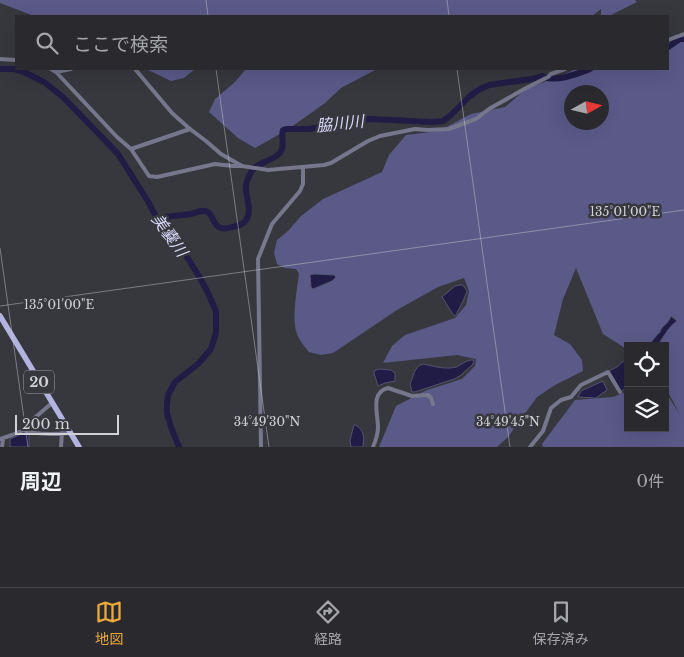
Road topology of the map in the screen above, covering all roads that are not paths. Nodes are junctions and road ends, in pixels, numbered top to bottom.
1 (684, 34) edge
2 (669, 40) edge
3 (0, 59) edge
4 (15, 60) edge
5 (52, 70) edge
6 (66, 70) edge
7 (136, 70) edge
8 (562, 70) edge
9 (56, 72) junction
10 (190, 129) junction
11 (131, 149) junction
12 (242, 166) junction
13 (303, 167) junction
14 (0, 316) edge
15 (620, 392) dead end
16 (52, 403) junction
17 (433, 404) dead end
18 (24, 430) junction
19 (70, 432) junction
20 (62, 433) junction
21 (2, 439) edge
22 (2, 447) edge
23 (61, 447) edge
24 (79, 447) edge
25 (261, 447) edge
26 (373, 447) edge
27 (530, 447) edge

1 - 2 street
3 - 4 street
5 - 9 street
6 - 9 street
7 - 10 street
8 - 13 street
9 - 11 street
10 - 11 street
10 - 12 street
11 - 12 street
12 - 13 street
13 - 25 street
14 - 16 main road, 20
15 - 27 street
16 - 18 street
16 - 19 main road, 20
17 - 26 street
18 - 20 street
18 - 21 street
19 - 20 street
19 - 24 main road, 20
20 - 23 street
21 - 22 street

